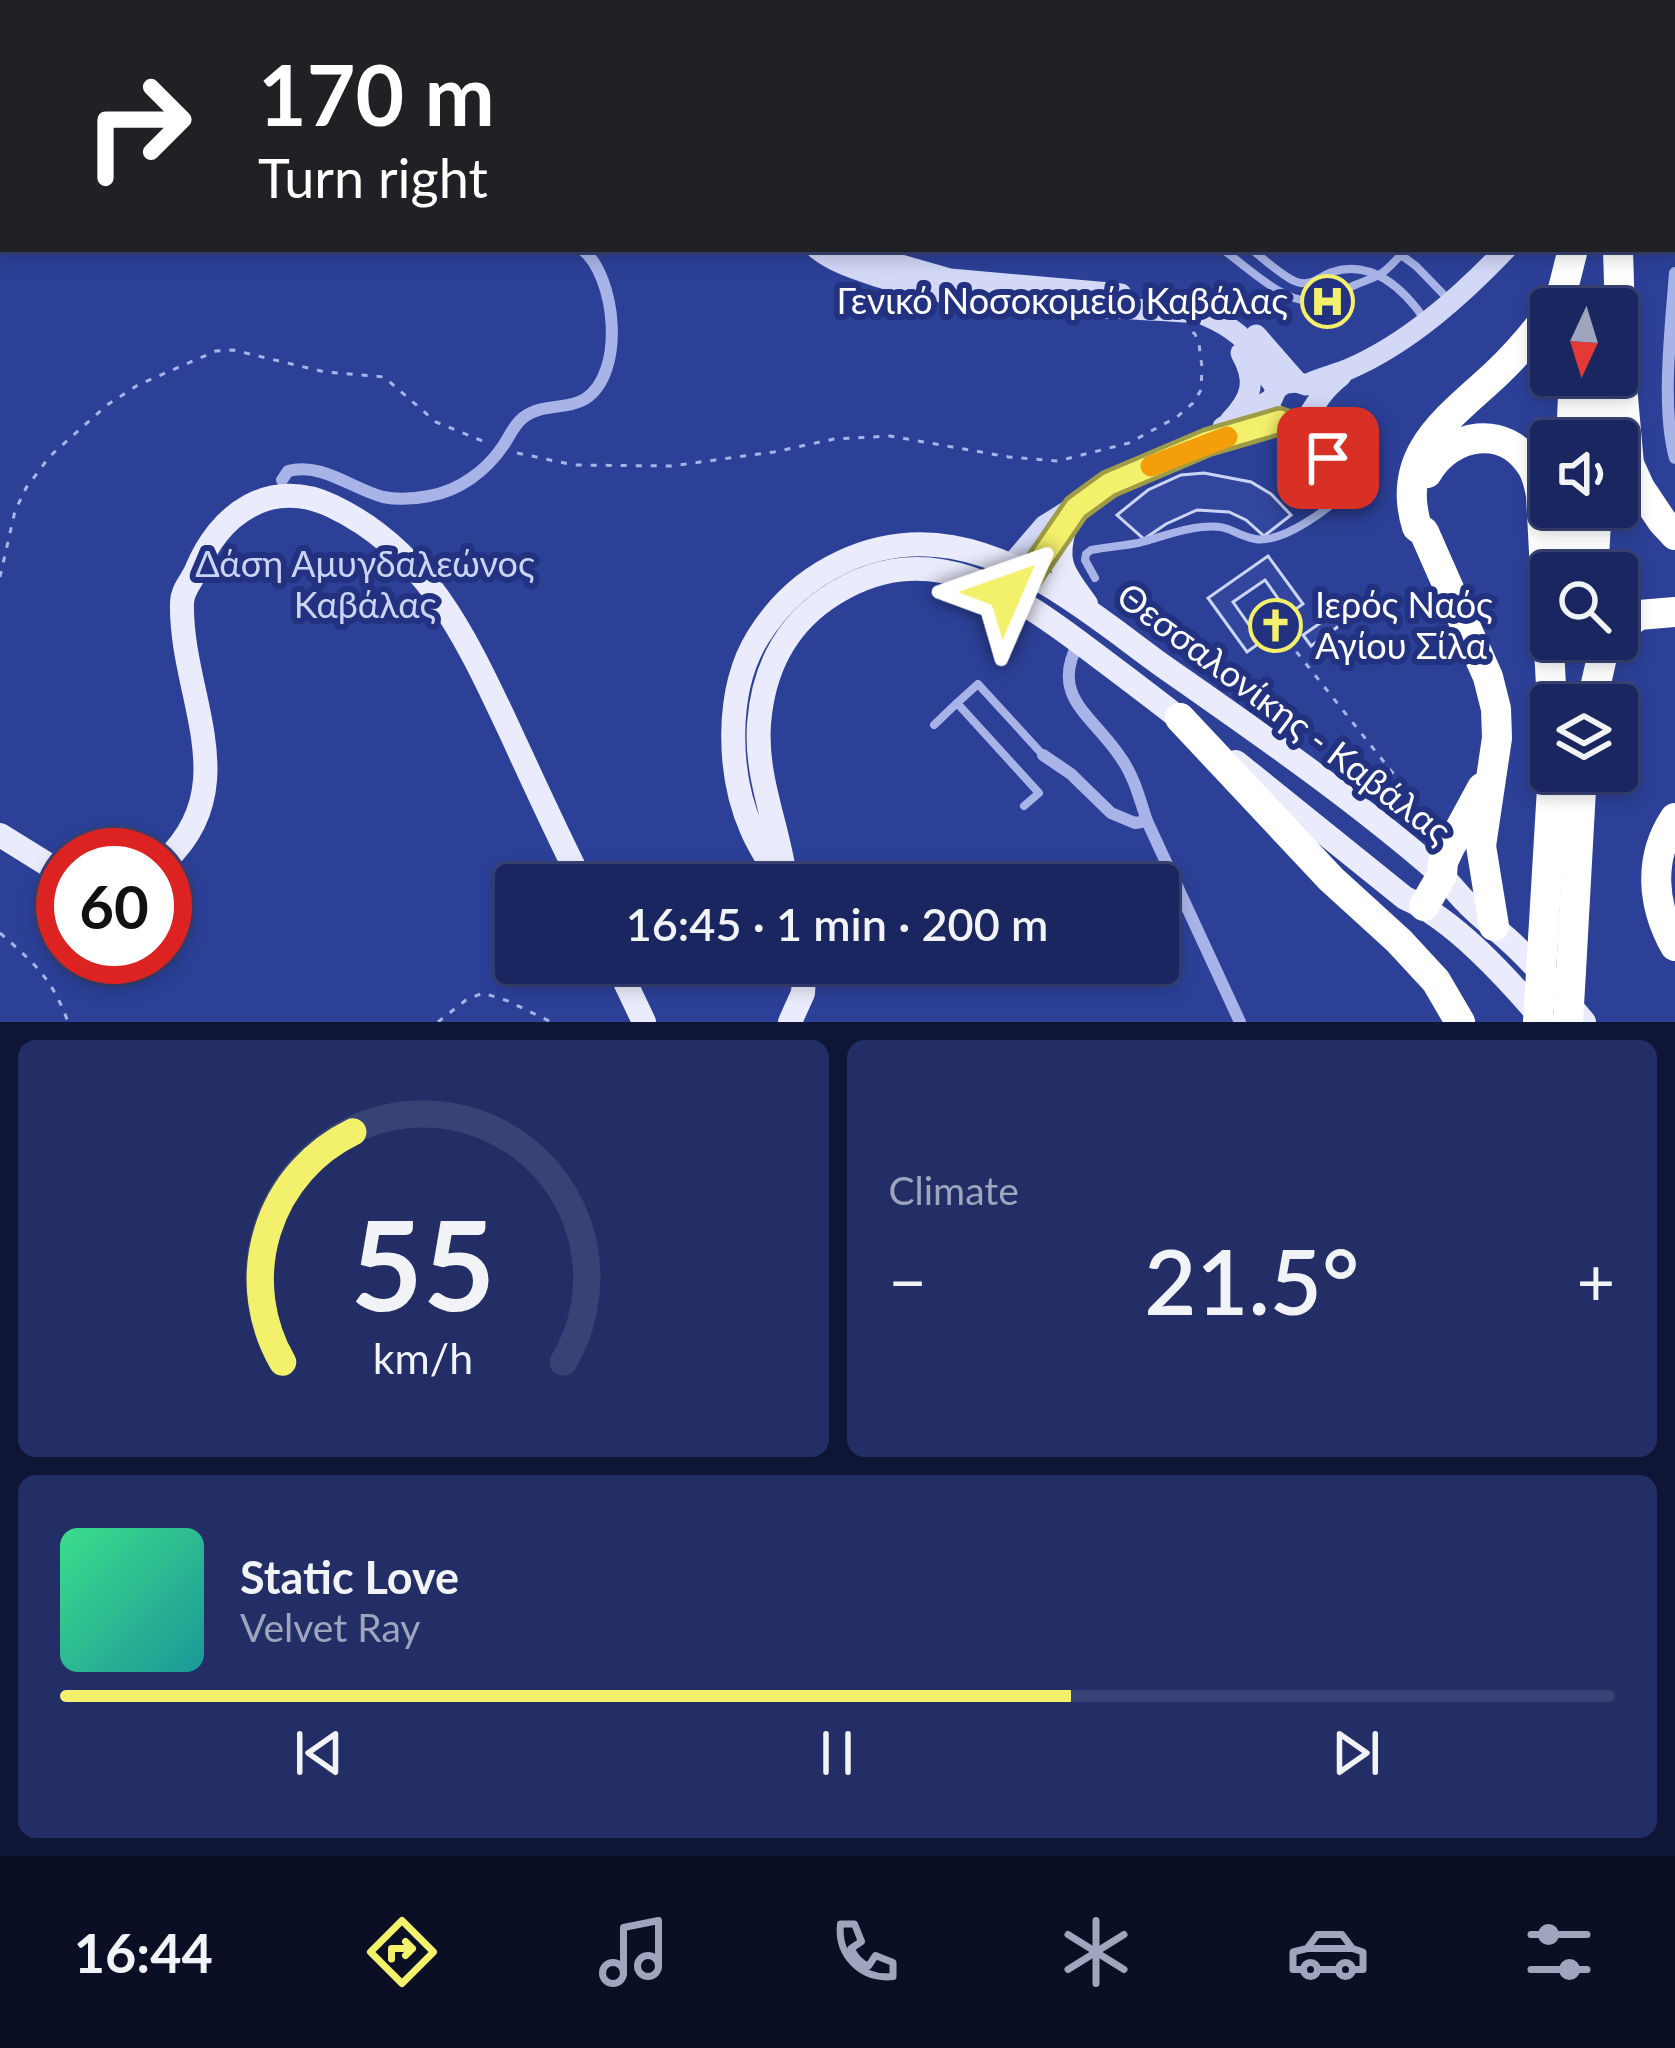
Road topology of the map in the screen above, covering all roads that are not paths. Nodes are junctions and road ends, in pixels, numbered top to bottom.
1 (585, 252) edge
2 (821, 252) edge
3 (856, 252) edge
4 (1226, 252) edge
5 (1255, 252) edge
6 (1397, 252) edge
7 (1503, 252) edge
8 (1574, 252) edge
9 (1575, 252) edge
10 (1606, 252) edge
11 (1618, 252) edge
12 (1675, 273) edge
13 (1381, 277) junction
14 (1564, 288) edge
15 (1576, 288) edge
16 (1605, 288) edge
17 (1450, 302) junction
18 (1156, 310) junction
19 (1426, 321) junction
20 (1530, 339) edge
21 (1294, 402) junction
22 (1216, 435) junction
23 (1328, 458) junction
24 (1675, 458) edge
25 (283, 480) dead end
26 (1353, 486) joint
27 (1070, 518) junction
28 (1424, 532) junction
29 (1675, 535) edge
30 (1020, 569) junction
31 (1095, 578) dead end
32 (1005, 591) junction
33 (1675, 612) edge
34 (1638, 616) edge
35 (1099, 620) junction
36 (1079, 642) junction
37 (1554, 684) edge
38 (957, 703) junction
39 (1180, 718) junction
40 (934, 725) dead end
41 (1043, 755) joint
42 (1493, 766) junction
43 (1552, 792) edge
44 (1581, 792) edge
45 (1024, 806) dead end
46 (1675, 818) edge
47 (1148, 821) junction
48 (192, 829) edge
49 (0, 835) edge
50 (36, 857) edge
51 (573, 864) edge
52 (772, 864) edge
53 (782, 864) edge
54 (1442, 875) junction
55 (1424, 906) junction
56 (1494, 926) junction
57 (1675, 946) edge
58 (626, 984) edge
59 (804, 984) edge
60 (644, 1022) edge
61 (790, 1022) edge
62 (1240, 1022) edge
63 (1460, 1022) edge
64 (1542, 1022) edge
65 (1568, 1022) edge
66 (1585, 1022) edge

1 - 25 street
2 - 18 street
3 - 21 street
4 - 13 lane
5 - 13 lane
6 - 13 lane
6 - 17 lane
7 - 17 street
8 - 14 highway
9 - 15 highway
10 - 16 highway
11 - 29 highway
12 - 24 street
13 - 19 lane
17 - 19 street
18 - 21 street
18 - 22 street
19 - 21 street
20 - 28 highway
21 - 22 street
21 - 23 street
21 - 23 street
22 - 27 street
23 - 26 street
26 - 31 lane
27 - 30 street
27 - 35 main road
28 - 37 highway
28 - 42 highway
30 - 32 street
30 - 35 main road, Θεσσαλονίκης - Καβάλας
30 - 52 main road, Θεσσαλονίκης - Καβάλας
32 - 36 main road, Θεσσαλονίκης - Καβάλας
32 - 53 main road, Θεσσαλονίκης - Καβάλας
33 - 34 highway
35 - 54 main road, Θεσσαλονίκης - Καβάλας
36 - 39 main road, Θεσσαλονίκης - Καβάλας
36 - 47 street
38 - 40 lane
38 - 41 lane
38 - 45 lane
39 - 55 main road, Θεσσαλονίκης - Καβάλας
39 - 63 highway
41 - 47 street
42 - 54 highway
42 - 56 highway
43 - 64 highway, bridge
44 - 65 highway, bridge
46 - 57 highway
47 - 62 street
48 - 51 main road
49 - 50 main road
54 - 55 highway
54 - 56 main road, Θεσσαλονίκης - Καβάλας
55 - 64 main road, Θεσσαλονίκης - Καβάλας
56 - 66 main road, Θεσσαλονίκης - Καβάλας
58 - 60 main road
59 - 61 main road

